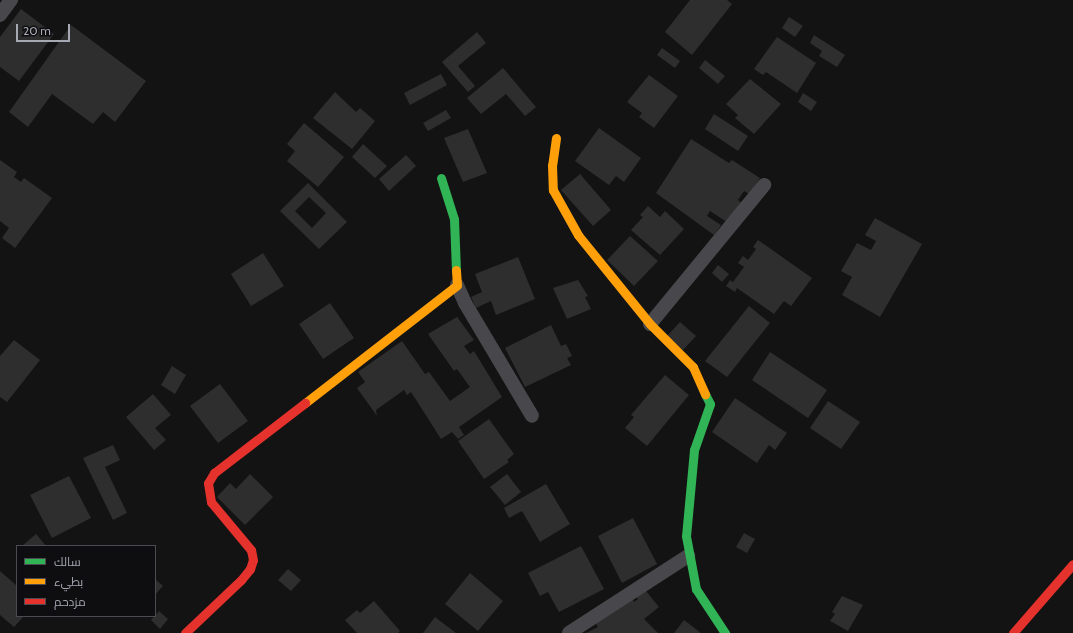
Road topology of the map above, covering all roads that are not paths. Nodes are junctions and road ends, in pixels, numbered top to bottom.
1 (11, 0) edge
2 (0, 15) edge
3 (556, 138) dead end
4 (441, 178) dead end
5 (764, 185) dead end
6 (457, 285) junction
7 (650, 324) junction
8 (532, 416) dead end
9 (688, 556) junction
10 (1073, 564) edge
11 (185, 633) edge
12 (569, 633) edge
13 (725, 633) edge
14 (1013, 633) edge

1 - 2 street
3 - 7 street
4 - 6 street
5 - 7 street
6 - 8 street
6 - 11 street
7 - 9 street
9 - 12 street
9 - 13 street
10 - 14 street

